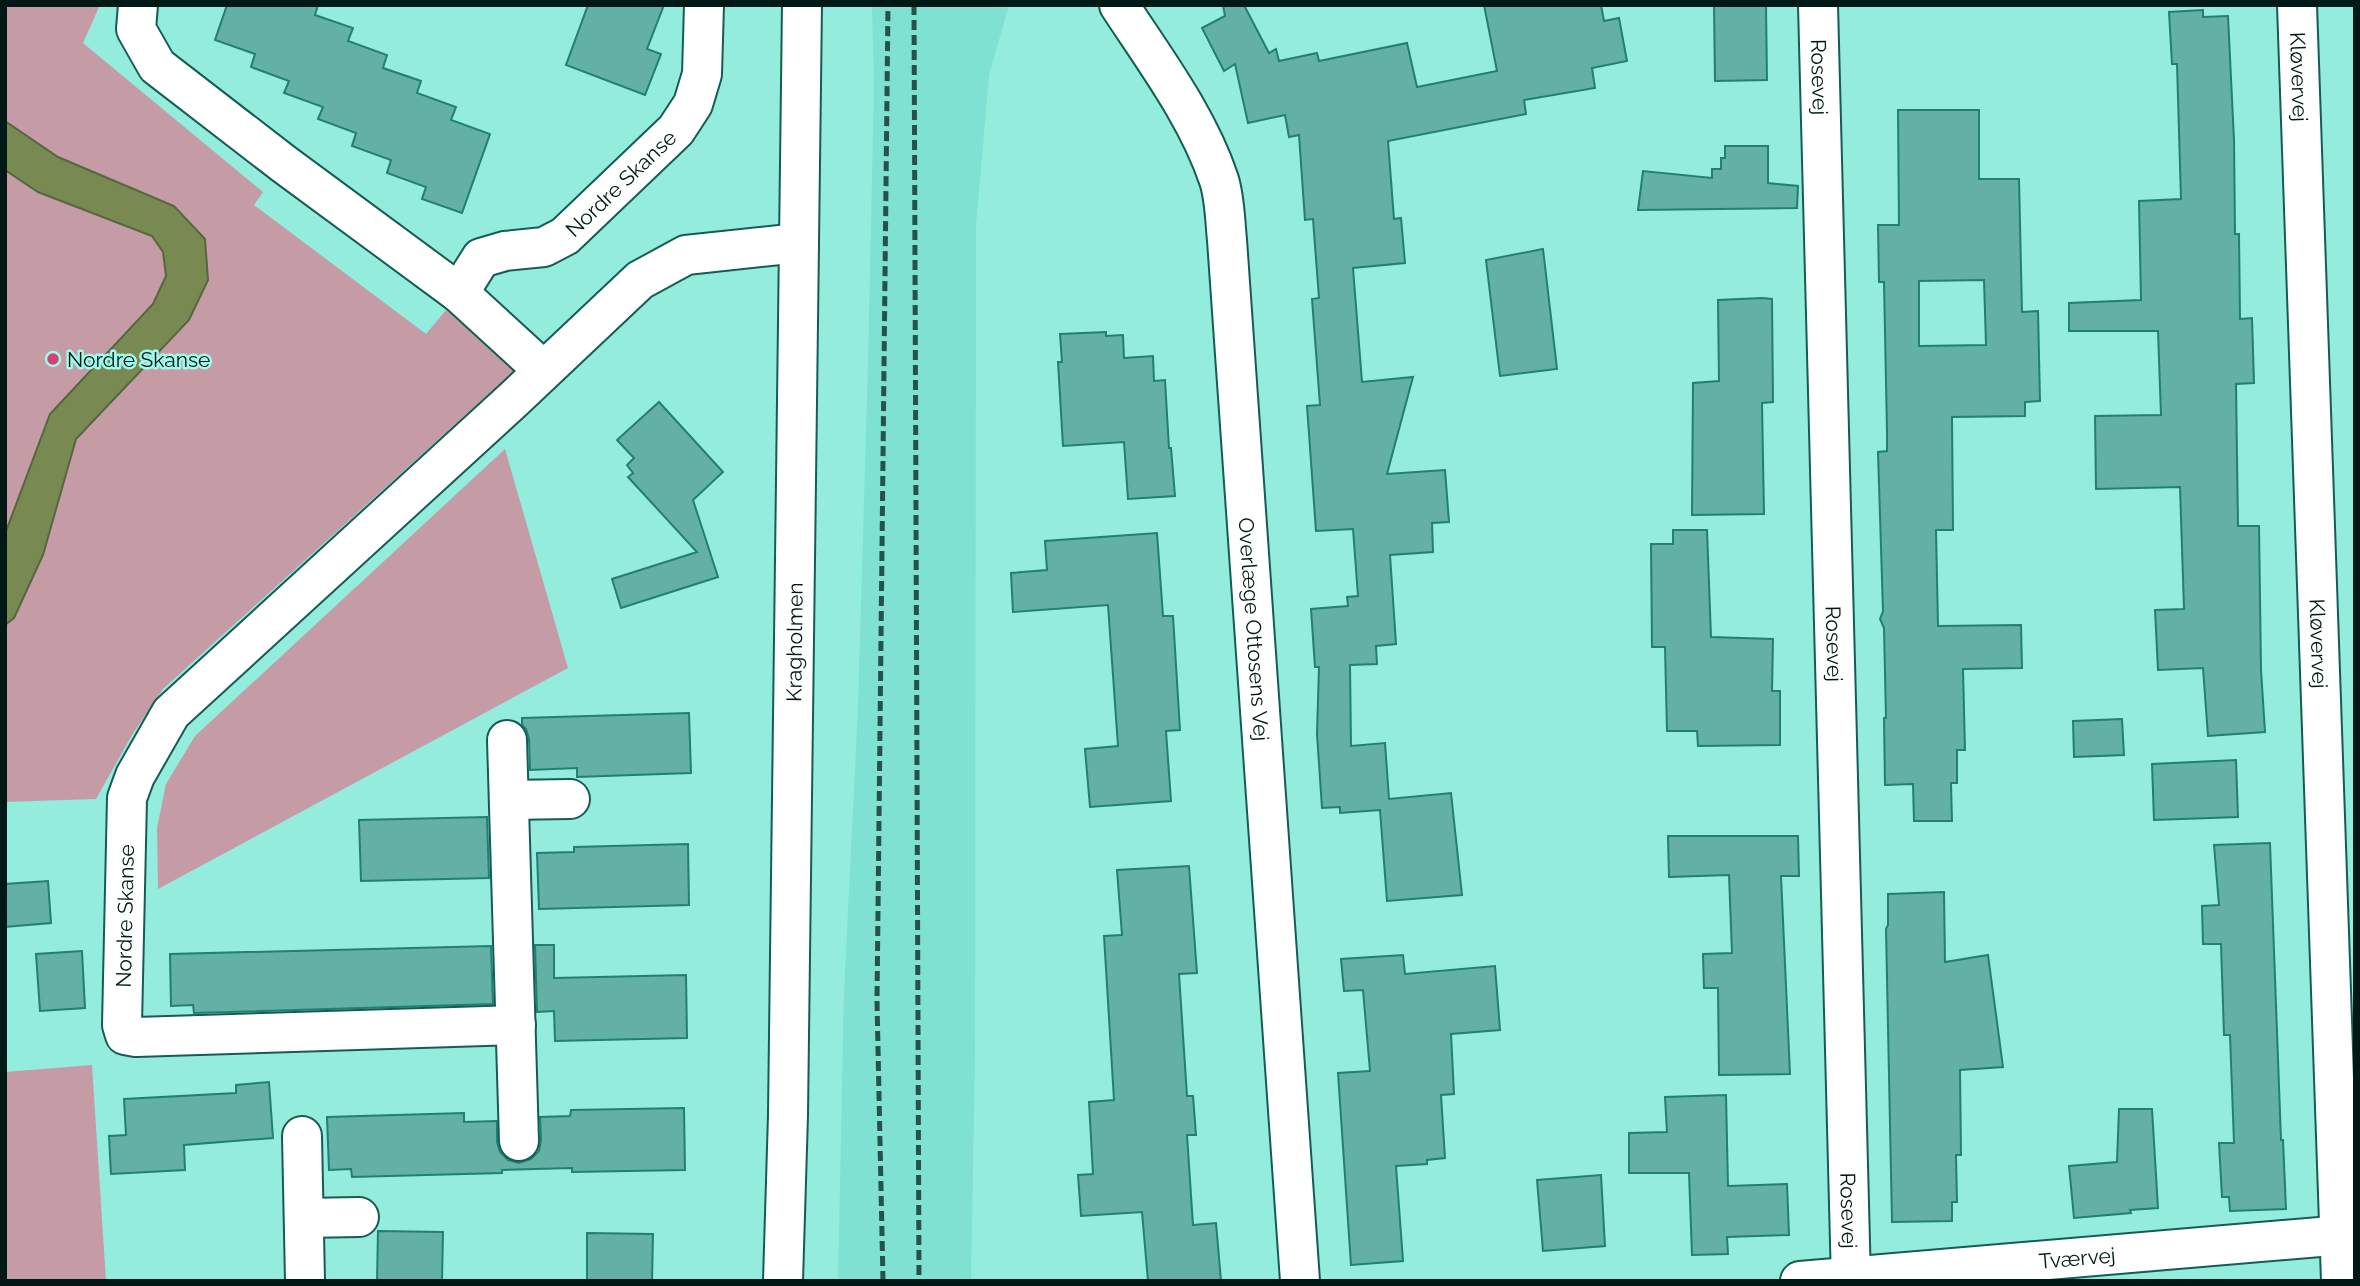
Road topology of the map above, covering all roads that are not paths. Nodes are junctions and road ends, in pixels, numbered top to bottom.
1 (138, 5) edge
2 (704, 5) edge
3 (802, 5) edge
4 (1119, 5) edge
5 (1818, 5) edge
6 (2297, 5) edge
7 (799, 243) junction
8 (458, 293) junction
9 (543, 370) junction
10 (507, 740) dead end
11 (570, 799) dead end
12 (509, 800) junction
13 (516, 1025) junction
14 (302, 1136) dead end
15 (519, 1141) dead end
16 (359, 1217) dead end
17 (304, 1218) junction
18 (2348, 1235) edge
19 (1851, 1279) edge
20 (305, 1281) edge
21 (783, 1281) edge
22 (1300, 1281) edge
23 (1800, 1281) edge
24 (2341, 1281) edge

1 - 8 street
2 - 8 street, Nordre Skanse
3 - 7 street, Kragholmen
4 - 22 street, Overlæge Ottosens Vej
5 - 19 street, Rosevej
6 - 18 street, Kløvervej
7 - 9 street, Nordre Skanse
7 - 21 street, Kragholmen
8 - 9 street
9 - 13 street, Nordre Skanse
10 - 12 street
11 - 12 street
12 - 13 street
13 - 15 street
14 - 17 street
16 - 17 street
17 - 20 street
18 - 19 street, Tværvej
18 - 24 street, Kløvervej
19 - 23 street, Tværvej

